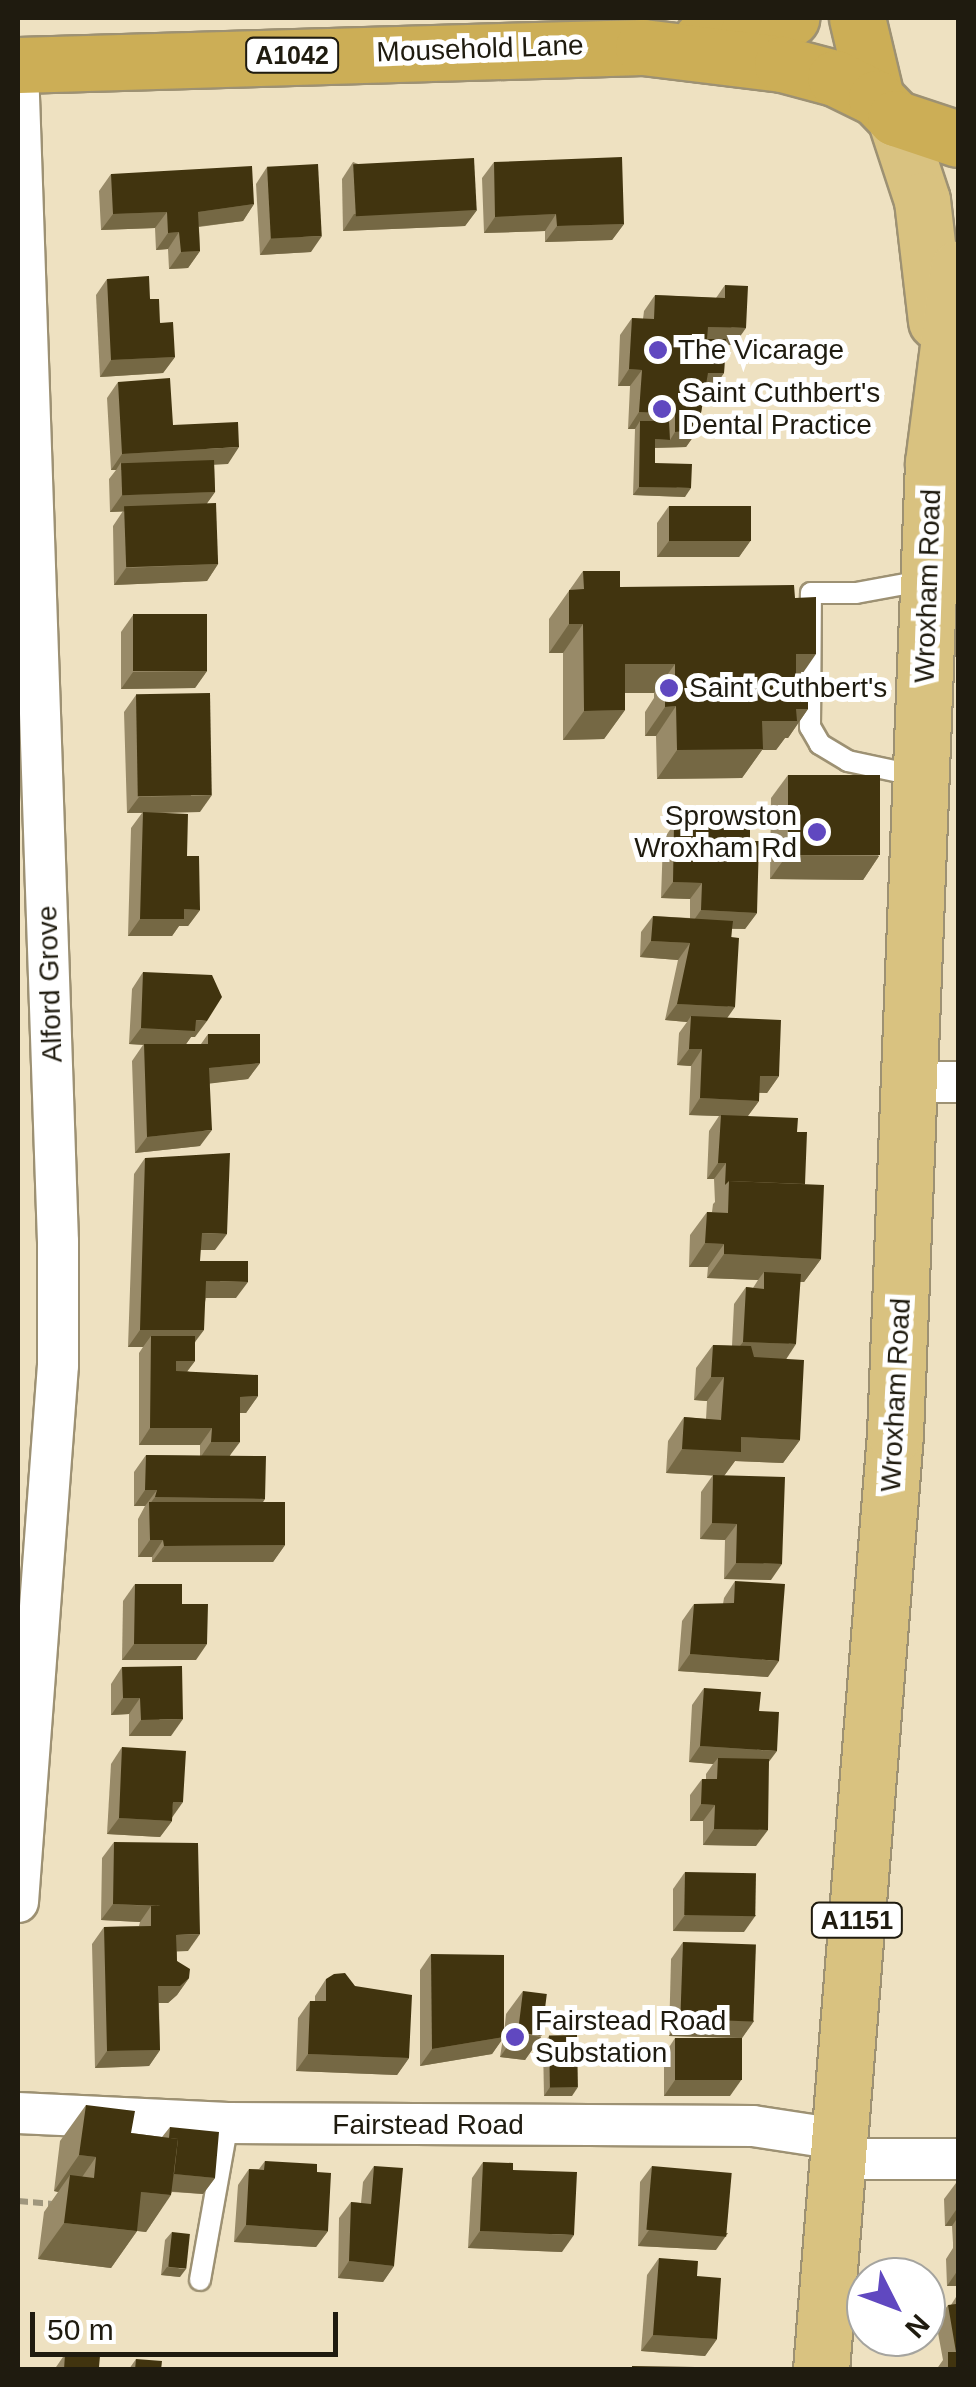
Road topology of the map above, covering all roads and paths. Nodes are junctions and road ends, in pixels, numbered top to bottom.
1 (791, 18) edge
2 (857, 18) edge
3 (643, 47) junction
4 (18, 65) edge
5 (885, 108) junction
6 (958, 139) edge
7 (957, 285) edge
8 (948, 417) edge
9 (928, 580) junction
10 (920, 776) junction
11 (936, 1082) edge
12 (18, 1902) edge
13 (18, 2113) edge
14 (228, 2123) junction
15 (837, 2149) junction
16 (958, 2159) edge
17 (18, 2201) edge
18 (69, 2206) edge
19 (200, 2280) dead end
20 (821, 2370) edge

1 - 3 highway, Mousehold Lane / A1042
2 - 5 highway
3 - 4 highway, Mousehold Lane / A1042
3 - 5 highway, Mousehold Lane / A1042
4 - 12 street, Alford Grove
5 - 6 highway, Mousehold Lane
5 - 8 main road, Wroxham Road / A1151
7 - 8 main road, Wroxham Road / A1151
8 - 9 main road, Wroxham Road / A1151
9 - 10 main road, Wroxham Road / A1151
9 - 10 lane
10 - 11 main road, Wroxham Road / A1151
11 - 15 main road, Wroxham Road / A1151
13 - 14 street, Fairstead Road
14 - 15 street, Fairstead Road
14 - 19 lane
15 - 16 street, Fairstead Road
15 - 20 main road, Wroxham Road / A1151
17 - 18 path

